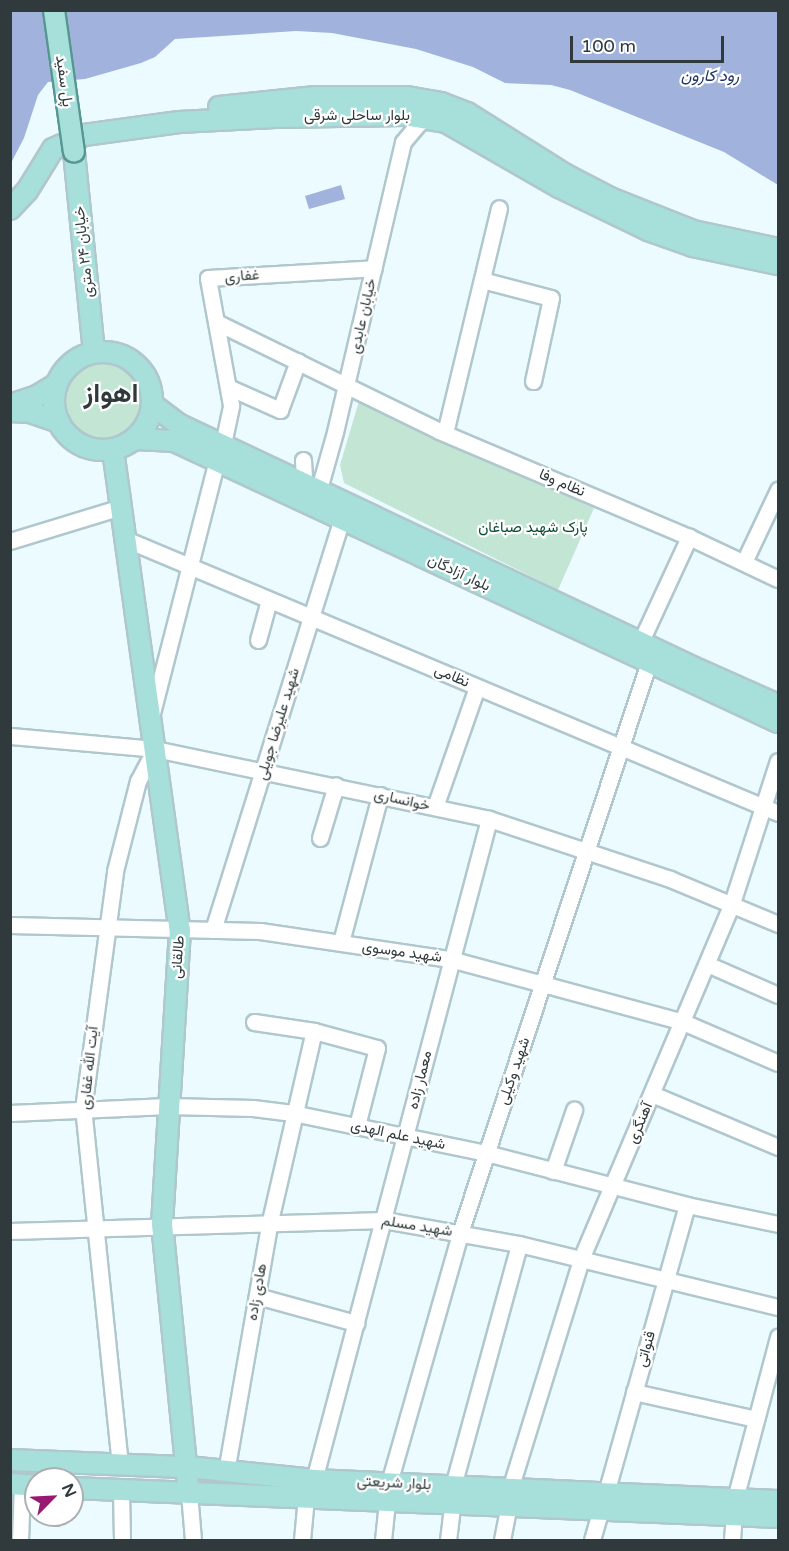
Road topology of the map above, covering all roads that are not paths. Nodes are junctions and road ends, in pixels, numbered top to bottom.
1 (54, 10) edge
2 (380, 115) junction
3 (430, 118) junction
4 (403, 142) junction
5 (74, 152) joint
6 (10, 198) edge
7 (499, 208) dead end
8 (10, 209) edge
9 (778, 249) edge
10 (778, 264) edge
11 (374, 268) junction
12 (482, 280) junction
13 (216, 322) junction
14 (94, 352) junction
15 (298, 361) junction
16 (533, 381) dead end
17 (57, 384) junction
18 (346, 384) junction
19 (228, 387) junction
20 (10, 405) edge
21 (153, 405) junction
22 (10, 411) edge
23 (59, 422) junction
24 (445, 433) junction
25 (136, 439) junction
26 (112, 450) junction
27 (220, 452) junction
28 (303, 460) dead end
29 (312, 485) junction
30 (778, 490) edge
31 (121, 507) junction
32 (342, 518) junction
33 (689, 537) junction
34 (125, 539) junction
35 (10, 541) edge
36 (744, 562) junction
37 (190, 566) junction
38 (778, 579) edge
39 (269, 600) junction
40 (311, 617) junction
41 (258, 640) dead end
42 (641, 641) junction
43 (649, 662) junction
44 (477, 687) junction
45 (778, 705) edge
46 (151, 718) junction
47 (778, 722) edge
48 (10, 736) edge
49 (621, 747) junction
50 (155, 749) junction
51 (778, 761) edge
52 (263, 770) junction
53 (336, 785) junction
54 (380, 795) junction
55 (764, 806) junction
56 (435, 807) junction
57 (778, 813) edge
58 (489, 819) junction
59 (320, 838) dead end
60 (587, 850) junction
61 (732, 903) junction
62 (778, 924) edge
63 (10, 925) edge
64 (106, 928) junction
65 (180, 930) junction
66 (213, 930) junction
67 (341, 942) junction
68 (450, 959) junction
69 (707, 964) junction
70 (543, 984) junction
71 (778, 995) edge
72 (254, 1022) dead end
73 (683, 1022) junction
74 (314, 1031) junction
75 (778, 1063) edge
76 (652, 1094) junction
77 (168, 1106) junction
78 (83, 1109) junction
79 (574, 1110) dead end
80 (14, 1112) edge
81 (293, 1113) junction
82 (357, 1126) junction
83 (406, 1135) junction
84 (778, 1147) edge
85 (486, 1153) junction
86 (552, 1171) junction
87 (612, 1186) junction
88 (687, 1204) junction
89 (384, 1220) junction
90 (270, 1221) junction
91 (162, 1224) junction
92 (778, 1224) edge
93 (95, 1227) junction
94 (10, 1231) edge
95 (460, 1233) junction
96 (519, 1244) junction
97 (582, 1259) junction
98 (666, 1280) junction
99 (257, 1296) junction
100 (778, 1307) edge
101 (356, 1323) junction
102 (778, 1338) edge
103 (634, 1392) junction
104 (756, 1419) junction
105 (10, 1460) edge
106 (120, 1465) junction
107 (188, 1467) junction
108 (226, 1472) junction
109 (23, 1485) edge
110 (310, 1488) junction
111 (84, 1489) edge
112 (121, 1491) junction
113 (387, 1491) junction
114 (189, 1493) junction
115 (453, 1494) junction
116 (510, 1496) junction
117 (604, 1501) junction
118 (778, 1501) edge
119 (735, 1507) junction
120 (778, 1517) edge
121 (20, 1540) edge
122 (122, 1540) edge
123 (194, 1540) edge
124 (302, 1540) edge
125 (383, 1540) edge
126 (448, 1540) edge
127 (502, 1540) edge
128 (592, 1540) edge
129 (732, 1540) edge

1 - 5 main road, پل سفید, bridge
2 - 3 main road, بلوار ساحلی شرقی
2 - 4 street
2 - 8 main road, بلوار ساحلی شرقی
3 - 4 street
3 - 10 main road, بلوار ساحلی شرقی
4 - 11 street, خیابان عابدی
5 - 14 main road, خیابان ۲۴ متری
6 - 9 main road, بلوار ساحلی شرقی
7 - 12 street
11 - 13 street, غفاری
11 - 18 street, خیابان عابدی
12 - 16 street
12 - 24 street
13 - 15 street, نظام وفا
13 - 19 street, غفاری
14 - 17 main road
14 - 21 main road
15 - 18 street, نظام وفا
15 - 19 street
17 - 20 main road
17 - 23 main road
18 - 24 street, نظام وفا
18 - 29 street, خیابان عابدی
19 - 27 street, غفاری
21 - 25 main road
21 - 27 main road, بلوار آزادگان
22 - 23 main road
23 - 26 main road
24 - 33 street, نظام وفا
25 - 26 main road
25 - 27 main road, بلوار آزادگان
26 - 31 main road, طالقانی
27 - 29 main road, بلوار آزادگان
27 - 32 main road, بلوار آزادگان
27 - 37 street
28 - 29 street
29 - 42 main road, بلوار آزادگان
30 - 36 street
31 - 34 main road, طالقانی
31 - 35 street
32 - 40 street, شهید علیرضا جویلی
32 - 43 main road, بلوار آزادگان
33 - 36 street, نظام وفا
33 - 42 street
34 - 37 street, نظامی
34 - 46 main road, طالقانی
36 - 38 street, نظام وفا
37 - 39 street, نظامی
37 - 46 street
39 - 40 street, نظامی
39 - 41 street
40 - 44 street, نظامی
40 - 52 street, شهید علیرضا جویلی
42 - 45 main road, بلوار آزادگان
43 - 47 main road, بلوار آزادگان
43 - 49 street, شهید وکیلی
44 - 49 street, نظامی
44 - 56 street
46 - 50 main road, طالقانی
48 - 50 street, خوانساری
49 - 55 street, نظامی
49 - 60 street, شهید وکیلی
50 - 52 street, خوانساری
50 - 64 street, آیت الله غفاری
50 - 65 main road, طالقانی
51 - 55 street, آهنگری
52 - 53 street, خوانساری
52 - 66 street, شهید علیرضا جویلی
53 - 54 street, خوانساری
53 - 59 street
54 - 56 street, خوانساری
54 - 67 street
55 - 57 street, نظامی
55 - 61 street, آهنگری
56 - 58 street, خوانساری
58 - 60 street, خوانساری
58 - 68 street, معمار زاده
60 - 61 street, خوانساری
60 - 70 street, شهید وکیلی
61 - 62 street, خوانساری
61 - 69 street, آهنگری
63 - 64 street, شهید موسوی
64 - 65 street, شهید موسوی
64 - 78 street, آیت الله غفاری
65 - 66 street, شهید موسوی
65 - 77 main road, طالقانی
66 - 67 street, شهید موسوی
67 - 68 street, شهید موسوی
68 - 70 street, شهید موسوی
68 - 83 street, معمار زاده
69 - 71 street
69 - 73 street, آهنگری
70 - 73 street, شهید موسوی
70 - 85 street, شهید وکیلی
72 - 74 street
73 - 75 street, شهید موسوی
73 - 76 street, آهنگری
74 - 81 street, هادی زاده
74 - 82 street
76 - 84 street
76 - 87 street, آهنگری
77 - 78 street, شهید علم الهدی
77 - 81 street, شهید علم الهدی
77 - 91 main road, طالقانی
78 - 80 street, شهید علم الهدی
78 - 93 street, آیت الله غفاری
79 - 86 street
81 - 82 street, شهید علم الهدی
81 - 90 street, هادی زاده
82 - 83 street, شهید علم الهدی
83 - 85 street, شهید علم الهدی
83 - 89 street, معمار زاده
85 - 86 street, شهید علم الهدی
85 - 95 street, شهید وکیلی
86 - 87 street, شهید علم الهدی
87 - 88 street, شهید علم الهدی
87 - 97 street, آهنگری
88 - 92 street, شهید علم الهدی
88 - 98 street, قنواتی
89 - 90 street, شهید مسلم
89 - 95 street, شهید مسلم
89 - 101 street, معمار زاده
90 - 91 street, شهید مسلم
90 - 99 street, هادی زاده
91 - 93 street, شهید مسلم
91 - 107 main road, طالقانی
93 - 94 street, شهید مسلم
93 - 106 street, آیت الله غفاری
95 - 96 street, شهید مسلم
95 - 113 street, شهید وکیلی
96 - 97 street, شهید مسلم
96 - 115 street
97 - 98 street, شهید مسلم
97 - 116 street, آهنگری
98 - 100 street, شهید مسلم
98 - 103 street, قنواتی
99 - 101 street
99 - 108 street, هادی زاده
101 - 110 street, معمار زاده
102 - 104 street
103 - 104 street
103 - 117 street, قنواتی
104 - 119 street
105 - 106 main road, بلوار شریعتی
106 - 107 main road, بلوار شریعتی
107 - 108 main road, بلوار شریعتی
107 - 114 main road, طالقانی
108 - 110 main road, بلوار شریعتی
109 - 121 street
110 - 113 main road, بلوار شریعتی
110 - 114 main road, بلوار شریعتی
110 - 124 street, معمار زاده
111 - 112 main road, بلوار شریعتی
112 - 114 main road, بلوار شریعتی
112 - 122 street
113 - 115 main road, بلوار شریعتی
113 - 125 street, شهید وکیلی
114 - 123 street
115 - 116 main road, بلوار شریعتی
115 - 126 street
116 - 117 main road, بلوار شریعتی
116 - 127 street, آهنگری
117 - 119 main road, بلوار شریعتی
117 - 128 street, قنواتی
118 - 119 main road, بلوار شریعتی
119 - 120 main road, بلوار شریعتی
119 - 129 street

